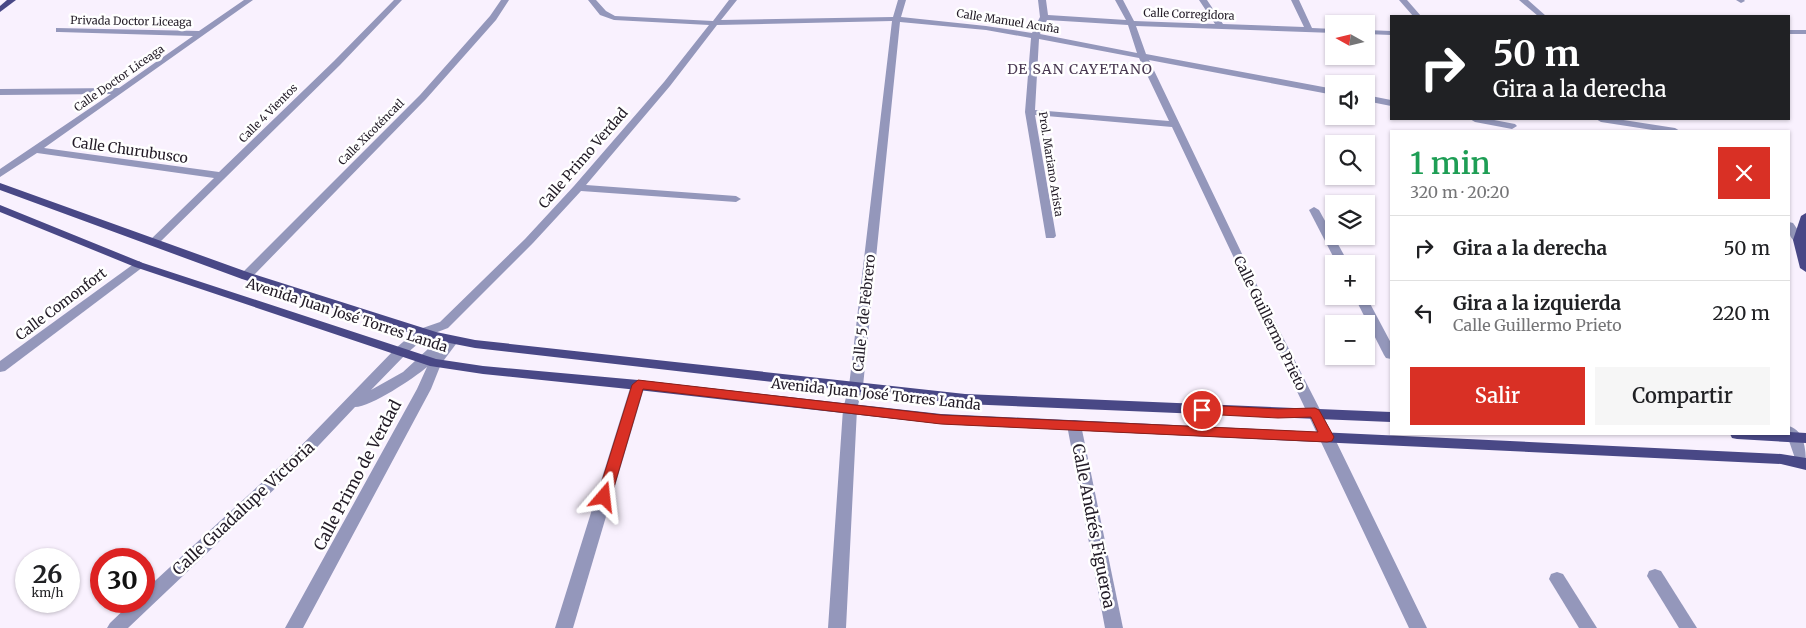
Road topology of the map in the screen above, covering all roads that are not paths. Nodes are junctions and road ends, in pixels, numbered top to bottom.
1 (12, 0) edge
2 (249, 0) edge
3 (398, 0) edge
4 (505, 0) edge
5 (592, 0) edge
6 (733, 0) edge
7 (902, 0) edge
8 (1042, 0) edge
9 (1119, 0) edge
10 (1203, 0) edge
11 (1295, 0) edge
12 (1403, 0) edge
13 (1523, 0) edge
14 (0, 10) edge
15 (1417, 15) edge
16 (1541, 15) edge
17 (1044, 17) junction
18 (896, 18) junction
19 (714, 23) junction
20 (1129, 23) junction
21 (1220, 26) junction
22 (59, 30) dead end
23 (1309, 30) junction
24 (1325, 31) edge
25 (1375, 32) edge
26 (1790, 32) edge
27 (1806, 32) edge
28 (1390, 33) edge
29 (202, 34) junction
30 (1035, 36) junction
31 (1143, 57) junction
32 (1325, 90) edge
33 (121, 91) junction
34 (0, 92) edge
35 (1375, 100) edge
36 (1390, 103) edge
37 (1030, 112) junction
38 (1481, 120) edge
39 (1607, 120) edge
40 (1664, 120) edge
41 (1176, 125) junction
42 (1512, 125) edge
43 (1670, 130) edge
44 (1675, 130) edge
45 (35, 150) junction
46 (0, 174) edge
47 (222, 176) junction
48 (0, 186) edge
49 (578, 188) junction
50 (736, 199) dead end
51 (0, 208) edge
52 (1314, 210) dead end
53 (1806, 216) edge
54 (1790, 226) edge
55 (1050, 236) dead end
56 (1799, 240) junction
57 (154, 242) junction
58 (1338, 255) edge
59 (139, 265) junction
60 (1806, 268) edge
61 (246, 276) junction
62 (1365, 305) edge
63 (422, 333) junction
64 (447, 334) junction
65 (401, 351) junction
66 (1390, 353) edge
67 (431, 361) junction
68 (0, 368) edge
69 (638, 385) junction
70 (856, 386) junction
71 (348, 407) junction
72 (850, 409) junction
73 (1315, 413) junction
74 (1390, 417) edge
75 (1074, 425) junction
76 (1796, 435) edge
77 (1327, 437) junction
78 (1805, 463) edge
79 (1655, 576) dead end
80 (1557, 579) dead end
81 (116, 628) edge
82 (294, 628) edge
83 (564, 628) edge
84 (837, 628) edge
85 (1114, 628) edge
86 (1418, 628) edge
87 (1588, 628) edge
88 (1688, 628) edge

1 - 14 main road
2 - 29 street, Calle Doctor Liceaga
3 - 47 street, Calle 4 Vientos
4 - 61 street, Calle Xicoténcatl
5 - 19 street, Calle Manuel Acuña
6 - 19 street, Calle Primo Verdad
7 - 18 street, Calle 5 de Febrero
8 - 17 street
9 - 20 street, Calle Guillermo Prieto
10 - 21 street
11 - 23 street
12 - 15 street
13 - 16 street
17 - 20 street, Calle Corregidora
17 - 30 street
18 - 19 street, Calle Manuel Acuña
18 - 30 street, Calle Manuel Acuña
18 - 70 street, Calle 5 de Febrero
19 - 49 street, Calle Primo Verdad
20 - 21 street, Calle Corregidora
20 - 31 street, Calle Guillermo Prieto
21 - 23 street, Calle Corregidora
22 - 29 street, Privada Doctor Liceaga
23 - 24 street, Calle Corregidora
25 - 28 street
26 - 27 street
29 - 33 street, Calle Doctor Liceaga
30 - 31 street, Calle Manuel Acuña
30 - 37 street, Prol. Mariano Arista
31 - 32 street, Calle Manuel Acuña
31 - 41 street, Calle Guillermo Prieto
33 - 34 street
33 - 45 street, Calle Doctor Liceaga
35 - 36 street
37 - 41 street
37 - 55 street, Prol. Mariano Arista
38 - 42 street
39 - 43 street
40 - 44 street
41 - 73 street, Calle Guillermo Prieto
45 - 46 street, Calle Doctor Liceaga
45 - 47 street, Calle Churubusco
47 - 57 street, Calle 4 Vientos
48 - 57 main road, Avenida Juan José Torres Landa
49 - 50 street
49 - 64 street, Calle Primo Verdad
51 - 59 main road, Avenida Juan José Torres Landa
52 - 58 street
53 - 56 main road
54 - 56 street
56 - 60 main road
57 - 61 main road, Avenida Juan José Torres Landa
59 - 65 main road, Avenida Juan José Torres Landa
59 - 68 street, Calle Comonfort
61 - 63 main road, Avenida Juan José Torres Landa
62 - 66 street
63 - 64 main road, Avenida Juan José Torres Landa
63 - 65 street, Calle Guadalupe Victoria
64 - 67 street, Calle Primo de Verdad
64 - 70 main road, Avenida Juan José Torres Landa
65 - 67 main road, Avenida Juan José Torres Landa
65 - 71 street, Calle Guadalupe Victoria
67 - 69 main road, Avenida Juan José Torres Landa
67 - 71 street, Calle Guadalupe Victoria
67 - 82 street, Calle Primo de Verdad
69 - 72 main road, Avenida Juan José Torres Landa
69 - 83 street
70 - 72 street, Calle 5 de Febrero
70 - 73 main road, Avenida Juan José Torres Landa
71 - 81 street, Calle Guadalupe Victoria
72 - 75 main road, Avenida Juan José Torres Landa
72 - 84 street, Calle 5 de Febrero
73 - 74 main road, Avenida Juan José Torres Landa
73 - 77 street, Calle Guillermo Prieto
75 - 77 main road, Avenida Juan José Torres Landa
75 - 85 street, Calle Andrés Figueroa
76 - 78 street
77 - 78 main road, Avenida Juan José Torres Landa
77 - 86 street, Calle Guillermo Prieto
79 - 88 street
80 - 87 street

